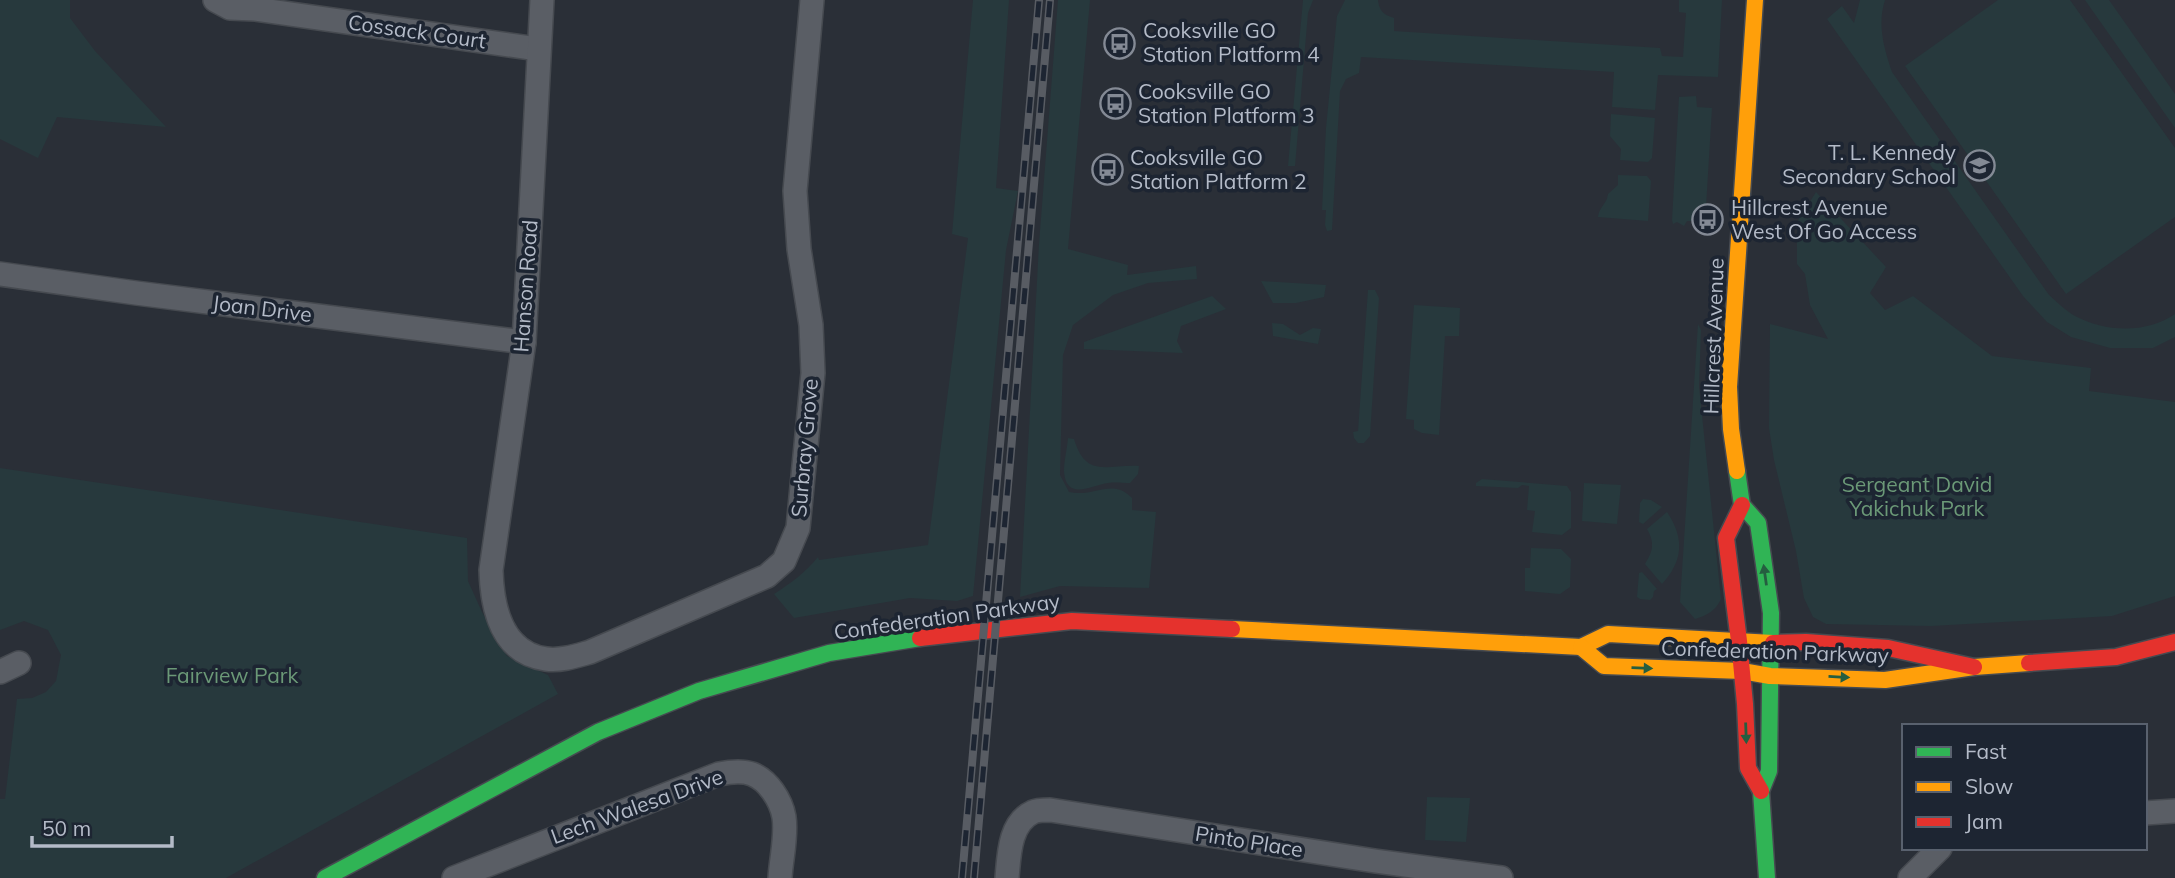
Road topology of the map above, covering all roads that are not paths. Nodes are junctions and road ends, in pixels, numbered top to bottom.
1 (215, 0) edge
2 (542, 0) edge
3 (812, 0) edge
4 (1755, 0) edge
5 (538, 49) junction
6 (0, 274) edge
7 (524, 342) junction
8 (1742, 505) junction
9 (491, 569) joint
10 (1739, 641) junction
11 (2175, 642) edge
12 (1770, 643) junction
13 (1581, 647) junction
14 (1974, 667) junction
15 (1742, 671) junction
16 (1770, 676) junction
17 (1761, 791) junction
18 (2175, 811) edge
19 (2147, 813) edge
20 (1938, 850) edge
21 (326, 878) edge
22 (454, 878) edge
23 (779, 878) edge
24 (1007, 878) edge
25 (1502, 878) edge
26 (1767, 878) edge
27 (1909, 878) edge

1 - 5 street, Cossack Court
2 - 5 street, Hanson Road
3 - 9 street, Surbray Grove
4 - 8 street, Hillcrest Avenue
5 - 7 street, Hanson Road
6 - 7 street, Joan Drive
7 - 9 street, Hanson Road
8 - 10 street, Hillcrest Avenue
12 -> 8 street, Hillcrest Avenue
10 - 12 street, Confederation Parkway
10 - 13 street, Confederation Parkway
10 - 15 street, Hillcrest Avenue
11 - 14 street, Confederation Parkway
12 - 14 street, Confederation Parkway
12 - 16 street, Hillcrest Avenue
13 -> 15 street, Confederation Parkway
13 - 21 street, Confederation Parkway
16 -> 14 street, Confederation Parkway
15 - 16 street, Confederation Parkway
15 -> 17 street, Hillcrest Avenue
16 - 17 street, Hillcrest Avenue
17 - 26 street, Hillcrest Avenue
18 - 19 street
20 - 27 street
22 - 23 street, Lech Walesa Drive
24 - 25 street, Pinto Place

